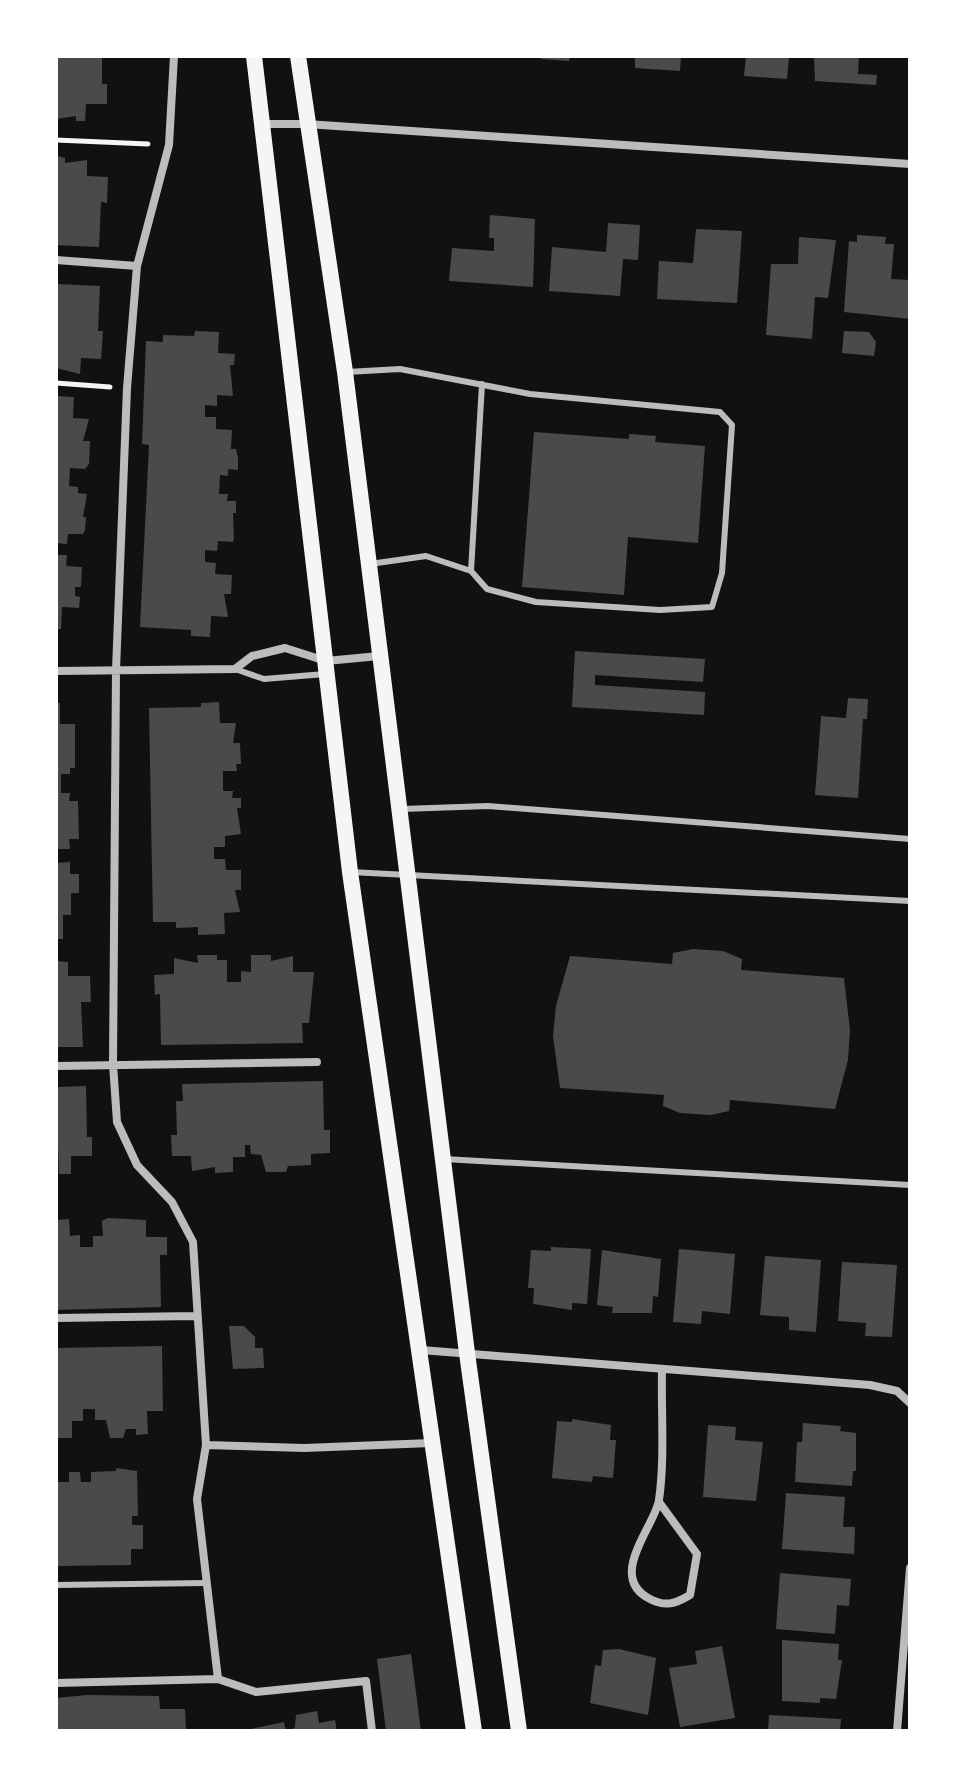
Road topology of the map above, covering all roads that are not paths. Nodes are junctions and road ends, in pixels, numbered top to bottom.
1 (174, 56) edge
2 (254, 56) edge
3 (298, 56) edge
4 (263, 124) junction
5 (306, 124) junction
6 (910, 164) edge
7 (56, 260) edge
8 (137, 266) junction
9 (345, 372) junction
10 (482, 384) junction
11 (367, 565) junction
12 (471, 571) junction
13 (379, 656) junction
14 (326, 668) junction
15 (235, 669) junction
16 (116, 670) junction
17 (56, 671) edge
18 (398, 809) junction
19 (910, 839) edge
20 (350, 872) junction
21 (406, 877) junction
22 (910, 901) edge
23 (317, 1062) dead end
24 (113, 1064) junction
25 (56, 1066) edge
26 (444, 1159) junction
27 (910, 1184) edge
28 (195, 1316) junction
29 (56, 1318) edge
30 (421, 1350) junction
31 (467, 1353) junction
32 (662, 1369) junction
33 (910, 1403) edge
34 (431, 1443) junction
35 (206, 1445) junction
36 (659, 1502) junction
37 (910, 1568) edge
38 (206, 1583) junction
39 (56, 1585) edge
40 (218, 1679) junction
41 (56, 1683) edge
42 (372, 1731) edge
43 (474, 1731) edge
44 (519, 1731) edge
45 (897, 1731) edge

1 - 8 street
2 - 4 main road
3 - 5 main road
4 - 5 street
4 - 14 main road
5 - 6 street
5 - 9 main road
7 - 8 street
8 - 16 street
9 - 10 lane
9 - 11 main road
10 - 12 lane
10 - 12 lane
11 - 12 lane
11 - 13 main road
13 - 14 street
13 - 18 main road
14 - 15 lane
14 - 15 street
14 - 20 main road
15 - 16 street
16 - 17 street
16 - 24 street
18 - 19 lane
18 - 21 main road
20 - 21 lane
20 - 30 main road
21 - 22 lane
21 - 26 main road
23 - 24 street
24 - 25 street
24 - 28 street
26 - 27 lane
26 - 31 main road
28 - 29 street
28 - 35 street
30 - 31 street
30 - 34 main road
31 - 32 street
31 - 44 main road
32 - 33 street
32 - 36 street
34 - 35 street
34 - 43 main road
35 - 38 street
36 - 36 street
37 - 45 street
38 - 39 lane
38 - 40 street
40 - 41 street
40 - 42 street

